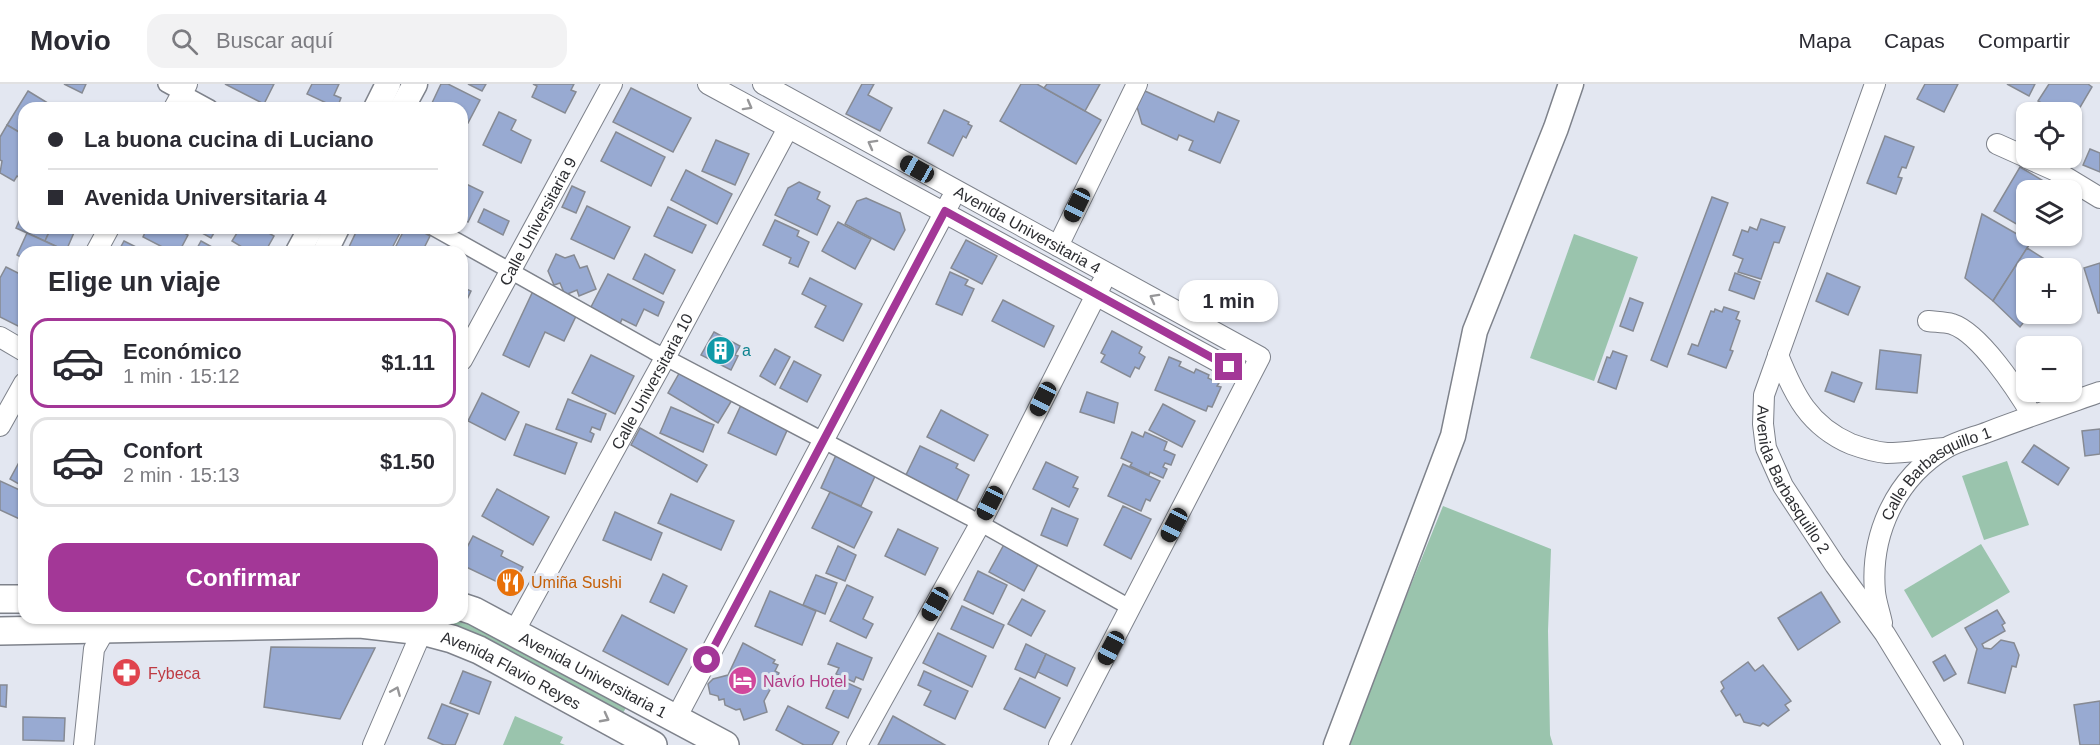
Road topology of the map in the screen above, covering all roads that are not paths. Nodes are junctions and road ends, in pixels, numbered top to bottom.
1 (388, 84) edge
2 (415, 84) edge
3 (612, 84) edge
4 (708, 84) edge
5 (763, 84) edge
6 (1137, 84) edge
7 (1571, 84) edge
8 (1875, 84) edge
9 (178, 92) edge
10 (783, 95) junction
11 (198, 102) edge
12 (379, 102) edge
13 (405, 102) edge
14 (779, 123) junction
15 (1997, 144) dead end
16 (2016, 153) edge
17 (2050, 168) edge
18 (956, 190) junction
19 (2100, 198) edge
20 (945, 211) junction
21 (445, 234) edge
22 (467, 246) edge
23 (1058, 246) junction
24 (468, 247) edge
25 (511, 270) junction
26 (1107, 273) junction
27 (1096, 295) junction
28 (1928, 321) dead end
29 (0, 338) edge
30 (18, 348) edge
31 (468, 349) edge
32 (1778, 355) junction
33 (666, 358) junction
34 (1248, 378) junction
35 (2100, 392) edge
36 (18, 394) edge
37 (2032, 415) junction
38 (0, 426) edge
39 (824, 440) junction
40 (1946, 448) junction
41 (980, 524) junction
42 (0, 599) edge
43 (18, 599) edge
44 (468, 607) edge
45 (1131, 609) junction
46 (86, 624) edge
47 (109, 624) edge
48 (360, 624) edge
49 (0, 631) edge
50 (422, 631) junction
51 (514, 632) junction
52 (1886, 634) junction
53 (675, 720) junction
54 (84, 745) edge
55 (373, 745) edge
56 (653, 745) edge
57 (725, 745) edge
58 (857, 745) edge
59 (1059, 745) edge
60 (1336, 745) edge
61 (1953, 745) edge

1 - 12 street
2 - 13 street
3 - 25 street, Calle Universitaria 9
4 -> 14 street, Avenida Universitaria 4
5 - 10 street, Avenida Universitaria 4
6 - 23 street
7 - 60 street
8 - 32 street, Avenida Barbasquillo 2
9 - 11 street
10 - 14 street, Calle Universitaria 10
18 -> 10 street, Avenida Universitaria 4
14 - 20 street, Avenida Universitaria 4
14 - 33 street, Calle Universitaria 10
15 - 16 street
17 - 19 street
18 - 20 street
18 - 23 street, Avenida Universitaria 4
20 - 27 street, Avenida Universitaria 4
20 - 39 street
21 - 22 street
23 - 26 street, Avenida Universitaria 4
24 - 25 street
25 - 31 street, Calle Universitaria 9
25 - 33 street
26 - 27 street
34 -> 26 street, Avenida Universitaria 4
27 - 34 street, Avenida Universitaria 4
27 - 41 street
28 - 37 street
29 - 30 street
32 - 40 street
32 - 52 street, Avenida Barbasquillo 2
33 - 39 street
33 - 51 street, Calle Universitaria 10
34 - 45 street
35 - 37 street, Calle Barbasquillo 1
36 - 38 street
37 - 40 street, Calle Barbasquillo 1
39 - 41 street
39 - 53 street
40 - 52 street, Calle Barbasquillo 1
41 - 45 street
41 - 58 street
42 - 43 main road
44 - 51 main road, Avenida Universitaria 1
45 - 59 street
46 - 49 main road, Avenida Flavio Reyes
47 - 54 street
48 - 50 main road, Avenida Flavio Reyes
55 -> 50 street
50 -> 56 main road, Avenida Flavio Reyes
51 - 53 main road, Avenida Universitaria 1
52 - 61 street, Avenida Barbasquillo 2
53 - 57 main road, Avenida Universitaria 1

